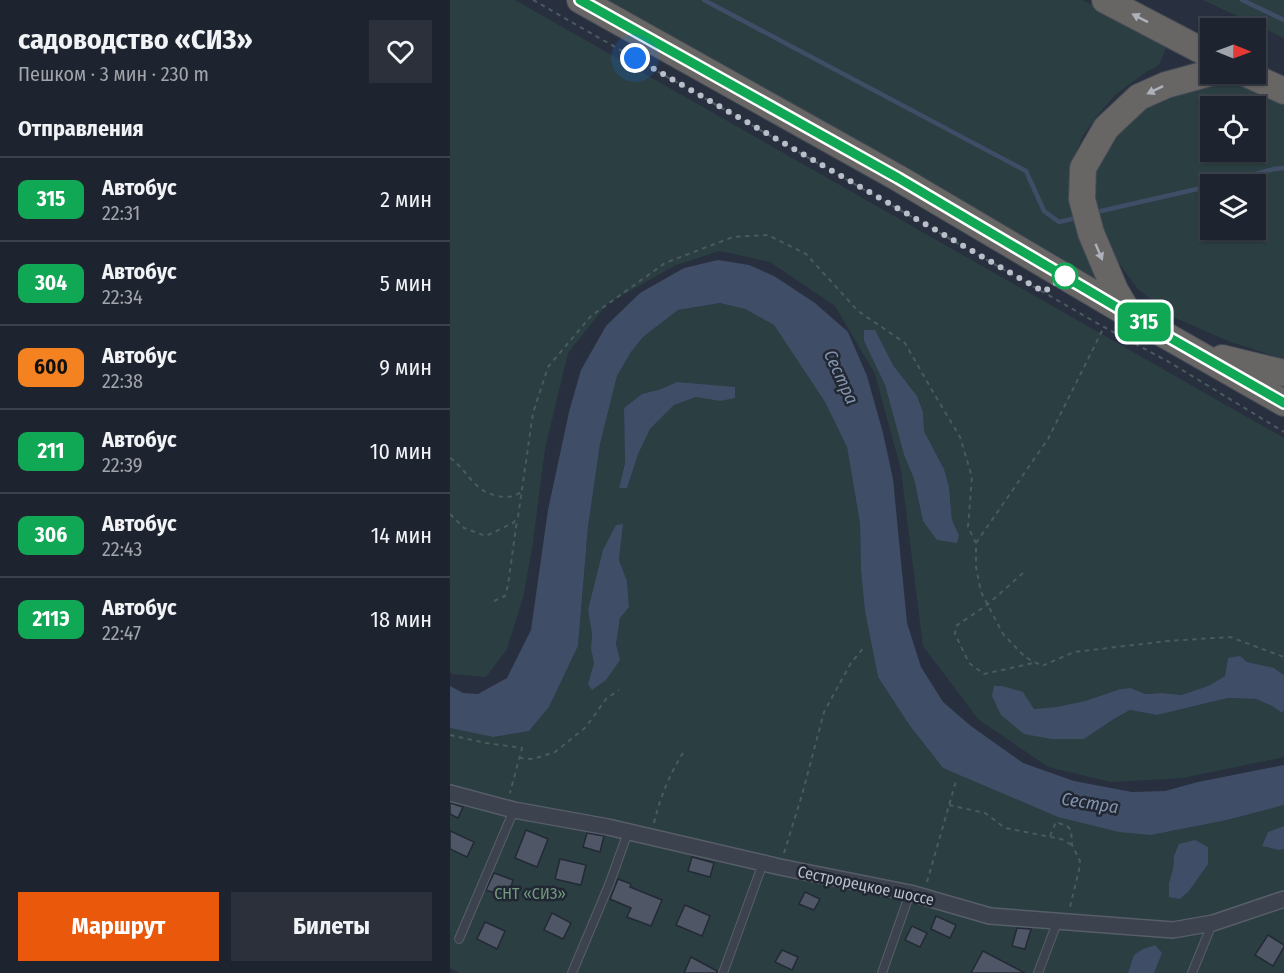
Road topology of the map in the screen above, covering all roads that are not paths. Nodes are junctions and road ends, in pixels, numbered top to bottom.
1 (580, 0) edge
2 (1105, 0) edge
3 (1200, 50) edge
4 (1200, 76) edge
5 (1266, 83) edge
6 (1284, 91) edge
7 (1130, 315) junction
8 (1195, 351) junction
9 (1284, 373) edge
10 (1284, 403) edge
11 (450, 793) edge
12 (510, 809) junction
13 (628, 832) junction
14 (763, 863) junction
15 (916, 895) junction
16 (1284, 900) edge
17 (1062, 921) junction
18 (1213, 923) junction
19 (459, 939) dead end
20 (572, 973) edge
21 (723, 973) edge
22 (882, 973) edge
23 (1038, 973) edge
24 (1192, 973) edge

1 - 7 highway
3 -> 2 highway
4 -> 7 highway
5 - 6 highway
7 - 8 highway
8 - 9 highway
8 - 10 highway
11 - 12 street, Сестрорецкое шоссе
12 - 13 street, Сестрорецкое шоссе
12 - 19 lane
13 - 14 street, Сестрорецкое шоссе
13 - 20 lane
14 - 15 street, Сестрорецкое шоссе
14 - 21 lane
15 - 17 street, Сестрорецкое шоссе
15 - 22 lane
16 - 18 street, Сестрорецкое шоссе
17 - 18 street, Сестрорецкое шоссе
17 - 23 lane
18 - 24 lane

